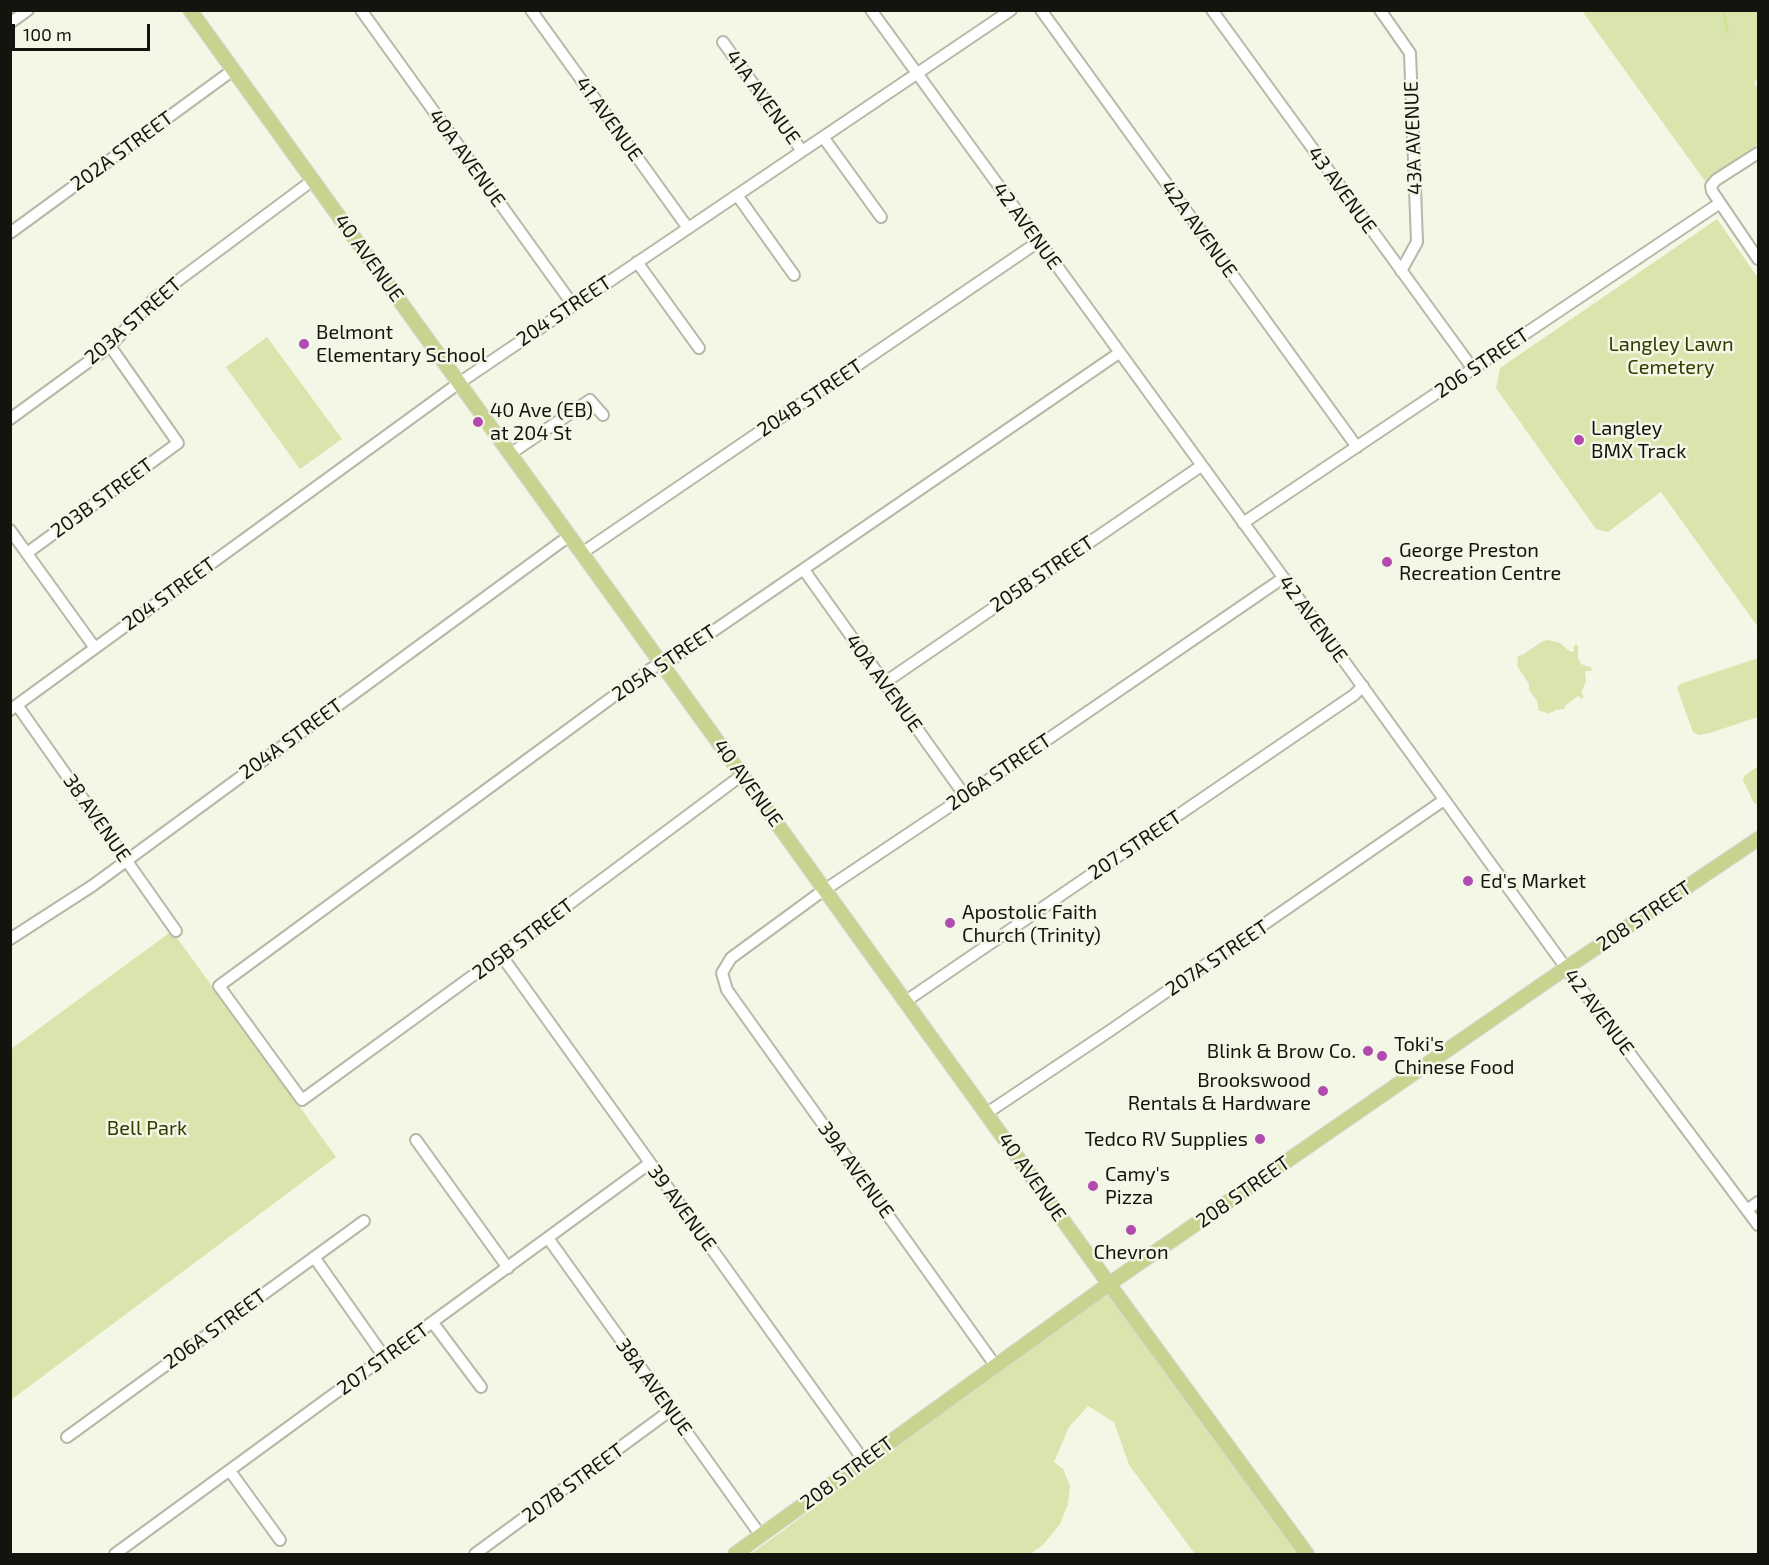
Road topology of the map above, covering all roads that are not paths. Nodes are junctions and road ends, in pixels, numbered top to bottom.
1 (28, 10) edge
2 (190, 10) edge
3 (361, 10) edge
4 (531, 10) edge
5 (871, 10) edge
6 (1011, 10) edge
7 (1041, 10) edge
8 (1212, 10) edge
9 (1380, 10) edge
10 (10, 23) edge
11 (723, 42) dead end
12 (233, 70) junction
13 (917, 74) junction
14 (823, 137) junction
15 (802, 151) junction
16 (1758, 153) edge
17 (313, 180) junction
18 (737, 195) junction
19 (1720, 203) junction
20 (881, 217) dead end
21 (688, 228) junction
22 (10, 233) edge
23 (1038, 242) junction
24 (1758, 259) edge
25 (637, 262) junction
26 (1401, 271) junction
27 (794, 275) dead end
28 (573, 305) junction
29 (110, 346) junction
30 (699, 348) dead end
31 (1119, 353) junction
32 (1473, 369) junction
33 (459, 383) junction
34 (603, 415) dead end
35 (10, 419) edge
36 (1357, 447) junction
37 (510, 454) junction
38 (1201, 466) junction
39 (1243, 523) junction
40 (10, 530) edge
41 (569, 536) junction
42 (27, 553) junction
43 (582, 553) junction
44 (804, 570) junction
45 (1283, 578) junction
46 (95, 648) junction
47 (663, 665) junction
48 (884, 682) junction
49 (1363, 686) junction
50 (14, 707) edge
51 (742, 775) junction
52 (964, 796) junction
53 (1444, 800) junction
54 (1758, 839) edge
55 (127, 860) junction
56 (825, 890) junction
57 (176, 931) dead end
58 (10, 939) edge
59 (501, 955) junction
60 (1566, 968) junction
61 (722, 973) joint
62 (906, 1001) junction
63 (302, 1100) joint
64 (987, 1113) junction
65 (416, 1140) dead end
66 (650, 1163) junction
67 (1758, 1202) edge
68 (1747, 1210) junction
69 (364, 1221) dead end
70 (1758, 1225) edge
71 (548, 1238) junction
72 (314, 1257) junction
73 (508, 1268) junction
74 (1108, 1284) junction
75 (434, 1323) junction
76 (385, 1358) junction
77 (995, 1365) junction
78 (481, 1387) dead end
79 (671, 1410) junction
80 (67, 1437) dead end
81 (864, 1461) junction
82 (230, 1471) junction
83 (761, 1536) junction
84 (280, 1540) dead end
85 (115, 1554) edge
86 (475, 1554) edge
87 (735, 1554) edge
88 (1307, 1554) edge

1 - 10 street
2 - 12 main road, 40 AVENUE
3 - 28 street, 40A AVENUE
4 - 21 street, 41 AVENUE
5 - 13 street, 42 AVENUE
6 - 13 street, 204 STREET
7 - 36 street, 42A AVENUE
8 - 26 street, 43 AVENUE
9 - 26 street, 43A AVENUE
11 - 15 street, 41A AVENUE
12 - 17 main road, 40 AVENUE
12 - 22 street, 202A STREET
13 - 14 street, 204 STREET
13 - 23 street, 42 AVENUE
14 - 15 street, 204 STREET
14 - 20 street
15 - 18 street, 204 STREET
16 - 19 street
17 - 29 street, 203A STREET
17 - 33 main road, 40 AVENUE
18 - 21 street, 204 STREET
18 - 27 street
19 - 24 street
19 - 32 street, 206 STREET
21 - 25 street, 204 STREET
23 - 31 street, 42 AVENUE
23 - 43 street, 204B STREET
25 - 28 street, 204 STREET
25 - 30 street
26 - 32 street, 43 AVENUE
28 - 33 street, 204 STREET
29 - 35 street, 203A STREET
29 - 42 street, 203B STREET
31 - 38 street, 42 AVENUE
31 - 44 street, 205A STREET
32 - 36 street, 206 STREET
33 - 37 main road, 40 AVENUE
33 - 46 street, 204 STREET
34 - 37 street
36 - 39 street, 206 STREET
37 - 41 main road, 40 AVENUE
38 - 39 street, 42 AVENUE
38 - 48 street, 205B STREET
39 - 45 street, 42 AVENUE
40 - 42 street
41 - 43 main road, 40 AVENUE
41 - 55 street, 204A STREET
42 - 46 street
43 - 47 main road, 40 AVENUE
44 - 47 street, 205A STREET
44 - 48 street, 40A AVENUE
45 - 49 street, 42 AVENUE
45 - 52 street, 206A STREET
46 - 50 street, 204 STREET
47 - 51 main road, 40 AVENUE
47 - 63 street, 205A STREET
48 - 52 street, 40A AVENUE
49 - 53 street, 42 AVENUE
49 - 62 street, 207 STREET
50 - 55 street, 38 AVENUE
51 - 56 main road, 40 AVENUE
51 - 59 street, 205B STREET
52 - 56 street, 206A STREET
53 - 60 street, 42 AVENUE
53 - 64 street, 207A STREET
54 - 60 main road, 208 STREET
55 - 57 street, 38 AVENUE
55 - 58 street, 204A STREET
56 - 61 street, 206A STREET
56 - 62 main road, 40 AVENUE
59 - 63 street, 205B STREET
59 - 66 street, 39 AVENUE
60 - 68 street, 42 AVENUE
60 - 74 main road, 208 STREET
61 - 77 street, 39A AVENUE
62 - 64 main road, 40 AVENUE
64 - 74 main road, 40 AVENUE
65 - 73 street
66 - 71 street, 207 STREET
66 - 81 street, 39 AVENUE
67 - 68 street
68 - 70 street, 42 AVENUE
69 - 72 street, 206A STREET
71 - 73 street, 207 STREET
71 - 79 street, 38A AVENUE
72 - 76 street
72 - 80 street, 206A STREET
73 - 75 street, 207 STREET
74 - 77 main road, 208 STREET
74 - 88 main road, 40 AVENUE
75 - 76 street, 207 STREET
75 - 78 street
76 - 82 street, 207 STREET
77 - 81 main road, 208 STREET
79 - 83 street, 38A AVENUE
79 - 86 street, 207B STREET
81 - 83 main road, 208 STREET
82 - 84 street
82 - 85 street, 207 STREET
83 - 87 main road, 208 STREET

